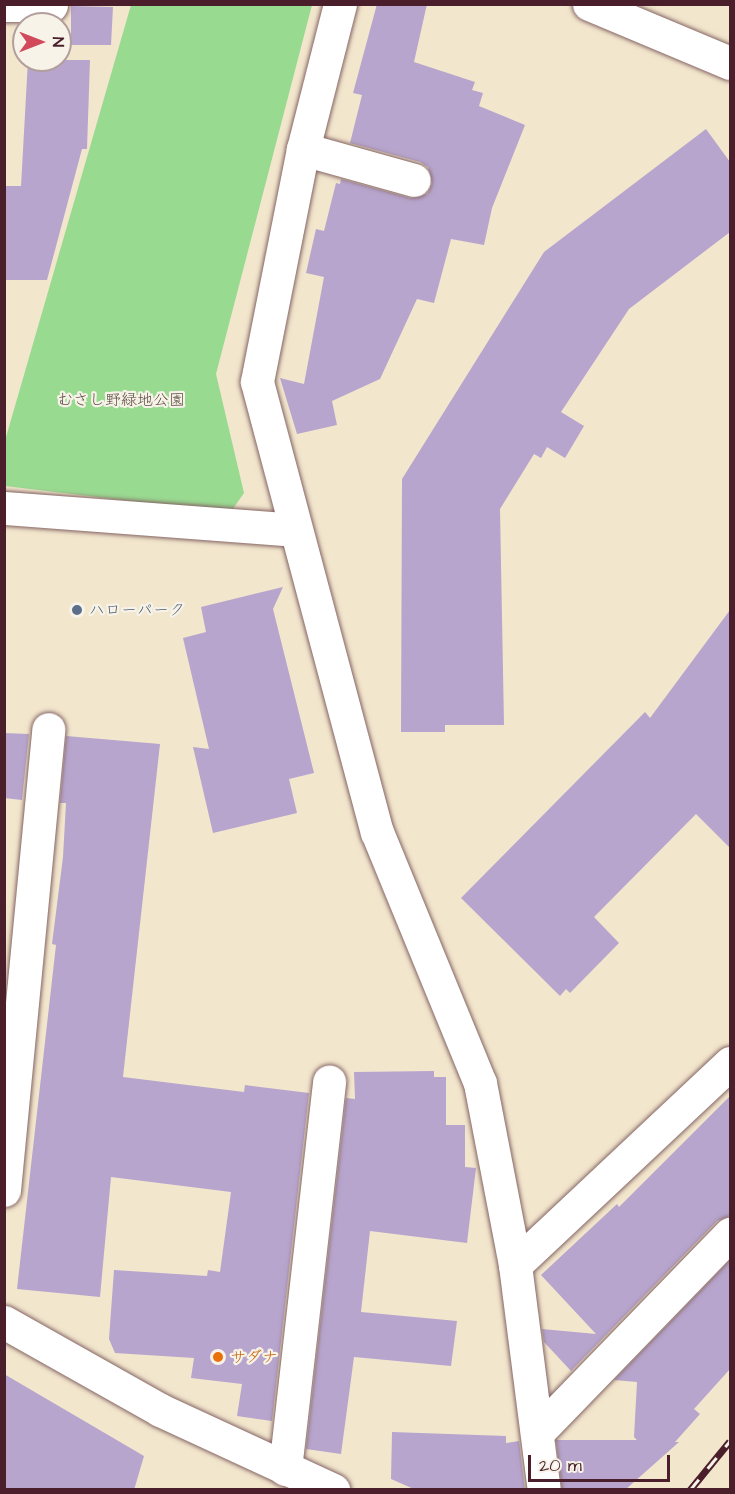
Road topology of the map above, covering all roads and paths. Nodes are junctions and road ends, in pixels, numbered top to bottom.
1 (340, 4) edge
2 (589, 4) edge
3 (4, 5) edge
4 (51, 5) edge
5 (730, 63) edge
6 (303, 149) junction
7 (414, 180) dead end
8 (4, 508) edge
9 (294, 530) junction
10 (48, 729) dead end
11 (730, 1063) edge
12 (329, 1081) dead end
13 (4, 1190) edge
14 (730, 1234) edge
15 (514, 1265) junction
16 (4, 1322) edge
17 (538, 1432) junction
18 (285, 1469) junction
19 (333, 1490) edge
20 (544, 1490) edge

1 - 6 street
2 - 5 street
3 - 4 street
6 - 7 street
6 - 9 street
8 - 9 street
9 - 15 street
10 - 13 street
11 - 15 street
12 - 18 street
14 - 17 street
15 - 17 street
16 - 18 street
17 - 20 street
18 - 19 street

